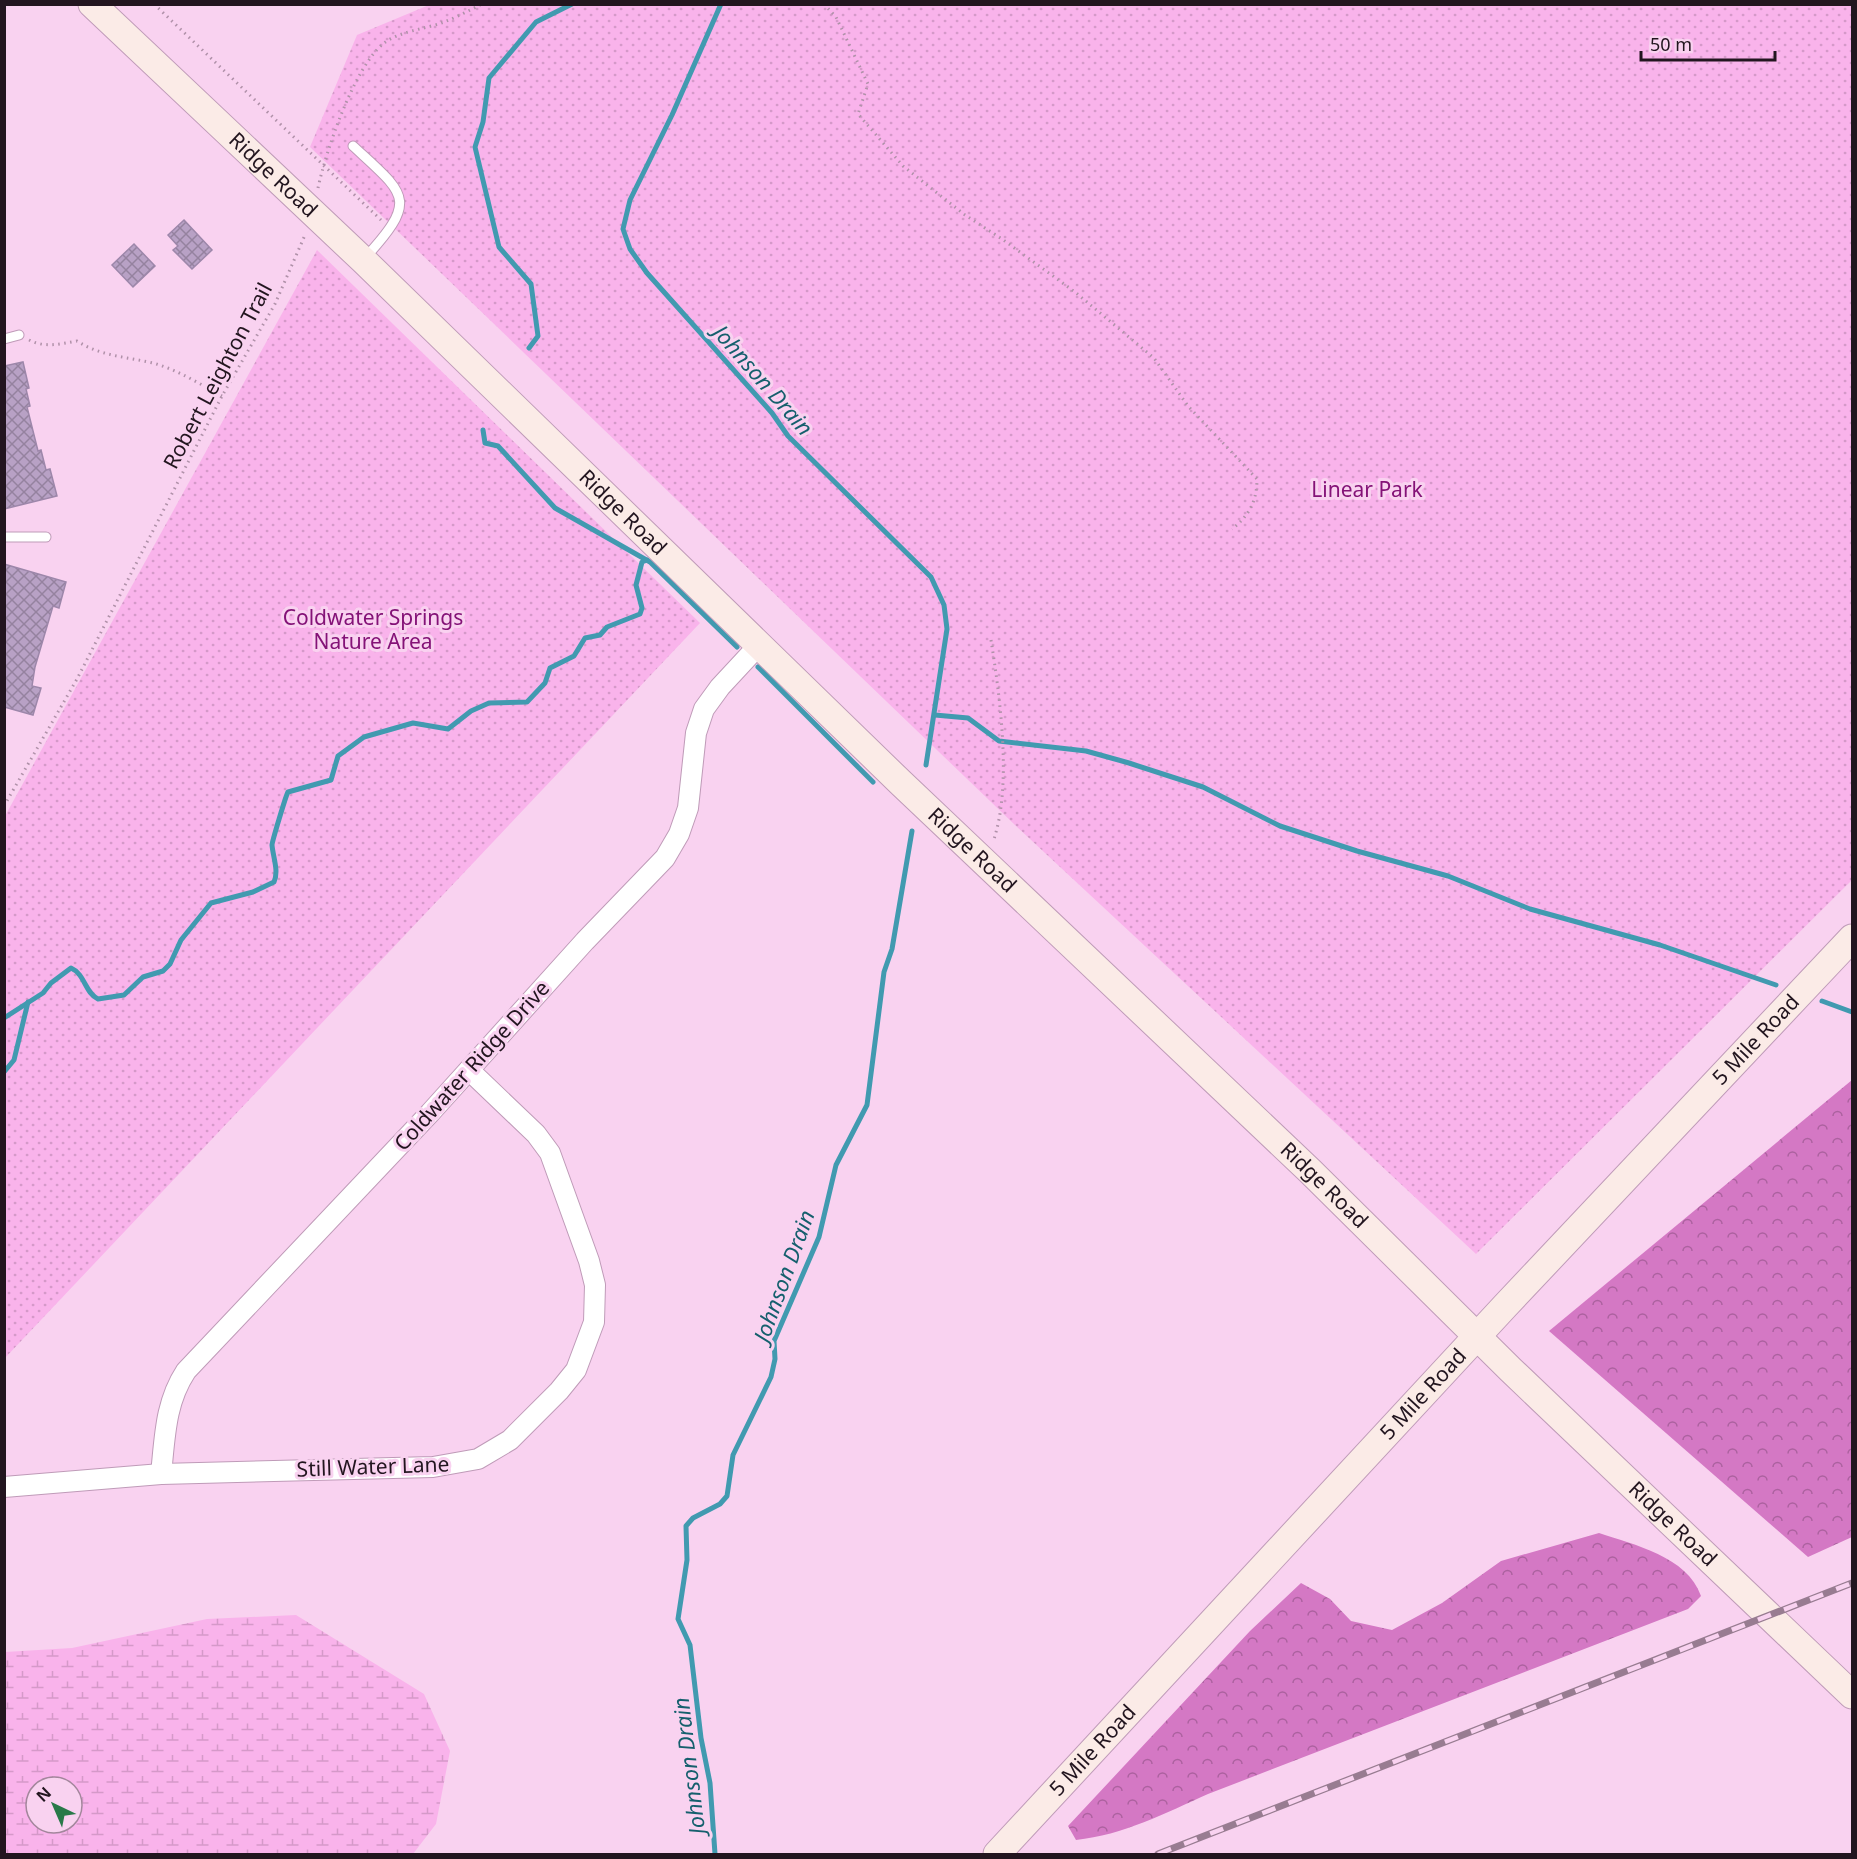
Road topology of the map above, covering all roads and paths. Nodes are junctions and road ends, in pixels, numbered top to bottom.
1 (92, 4) edge
2 (154, 4) edge
3 (482, 4) edge
4 (824, 4) edge
5 (353, 146) dead end
6 (323, 167) junction
7 (313, 211) junction
8 (390, 228) junction
9 (363, 260) junction
10 (19, 335) joint
11 (4, 339) edge
12 (222, 396) junction
13 (1232, 530) dead end
14 (4, 537) edge
15 (46, 537) dead end
16 (991, 640) dead end
17 (759, 645) junction
18 (4, 806) edge
19 (986, 864) junction
20 (1852, 938) edge
21 (468, 1070) junction
22 (1478, 1337) junction
23 (161, 1473) junction
24 (4, 1487) edge
25 (1852, 1695) edge
26 (997, 1854) edge

1 - 7 street, Ridge Road
2 - 6 path
3 - 6 path, Robert Leighton Trail
4 - 13 path
5 - 8 lane
6 - 7 path, Robert Leighton Trail
6 - 8 path
7 - 9 street, Ridge Road
7 - 12 path, Robert Leighton Trail
8 - 9 lane
9 - 17 street, Ridge Road
10 - 11 lane
10 - 12 path
12 - 18 path, Robert Leighton Trail
14 - 15 lane
16 - 19 path
17 - 19 street, Ridge Road
17 - 21 street, Coldwater Ridge Drive
19 - 22 street, Ridge Road
20 - 22 street, 5 Mile Road
21 - 23 street, Coldwater Ridge Drive
21 - 23 street, Still Water Lane
22 - 25 street, Ridge Road
22 - 26 street, 5 Mile Road
23 - 24 street, Still Water Lane

